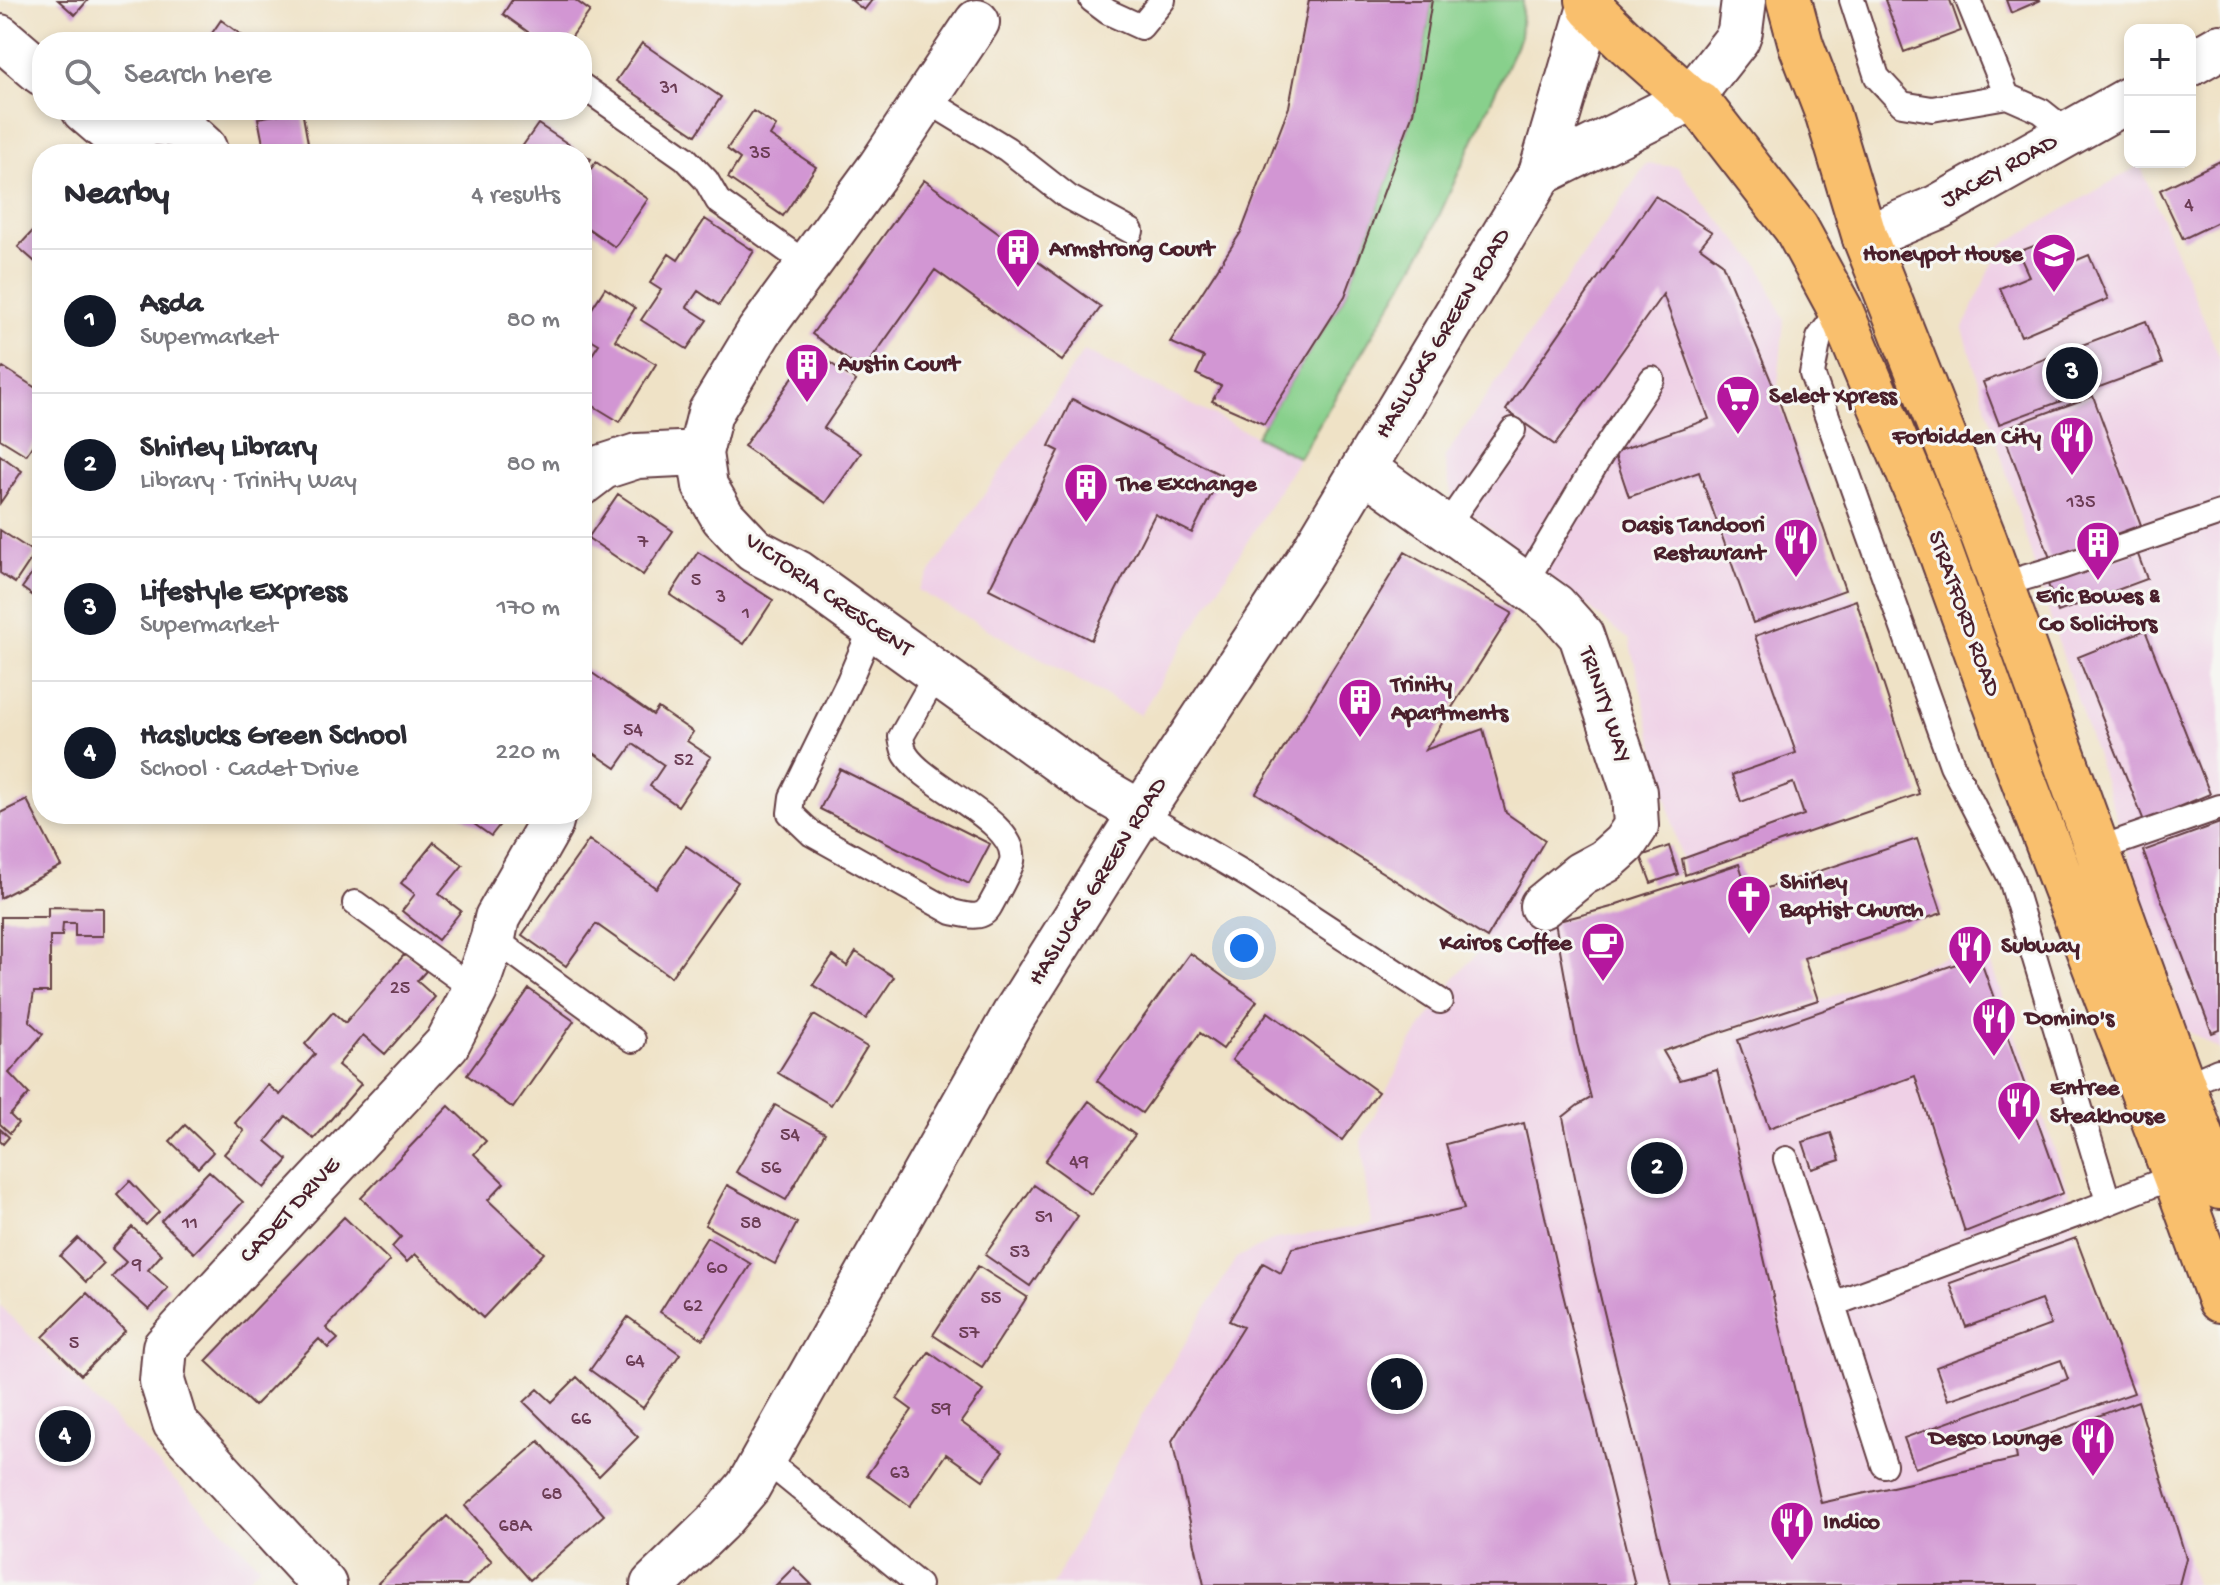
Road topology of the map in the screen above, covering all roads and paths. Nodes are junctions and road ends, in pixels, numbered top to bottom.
1 (1092, 0) edge
2 (1163, 0) edge
3 (1744, 0) edge
4 (1789, 0) edge
5 (1852, 0) edge
6 (1968, 0) edge
7 (1590, 2) edge
8 (984, 11) edge
9 (0, 37) edge
10 (2220, 47) edge
11 (2196, 61) edge
12 (32, 64) edge
13 (592, 93) edge
14 (2007, 96) junction
15 (925, 99) junction
16 (1690, 99) junction
17 (2124, 102) edge
18 (93, 120) edge
19 (2070, 134) junction
20 (114, 144) edge
21 (121, 144) edge
22 (200, 144) edge
23 (1541, 173) junction
24 (1131, 231) dead end
25 (1865, 238) junction
26 (1814, 260) junction
27 (808, 265) junction
28 (1840, 309) junction
29 (1652, 379) dead end
30 (1513, 430) dead end
31 (700, 453) junction
32 (1364, 469) junction
33 (592, 475) edge
34 (2220, 513) edge
35 (1445, 528) junction
36 (1524, 584) junction
37 (2000, 585) junction
38 (872, 627) junction
39 (937, 673) junction
40 (2220, 807) edge
41 (1141, 813) junction
42 (550, 824) edge
43 (2098, 849) junction
44 (2066, 890) junction
45 (355, 903) dead end
46 (1542, 906) dead end
47 (2020, 908) junction
48 (493, 938) junction
49 (475, 990) junction
50 (1440, 1001) dead end
51 (633, 1040) dead end
52 (2211, 1075) edge
53 (1786, 1159) dead end
54 (2175, 1176) junction
55 (2220, 1187) edge
56 (2108, 1201) junction
57 (2220, 1300) edge
58 (1833, 1304) junction
59 (764, 1459) junction
60 (1884, 1465) dead end
61 (324, 1585) edge
62 (653, 1585) edge
63 (919, 1585) edge

1 - 2 lane
3 - 16 street
4 - 25 highway, STRATFORD ROAD
5 - 14 lane
6 - 14 lane
7 - 16 highway, STRATFORD ROAD
7 - 23 street, HASLUCKS GREEN ROAD
8 - 15 street, VICTORIA CRESCENT
9 - 12 street
10 - 11 street
13 - 27 lane
14 - 19 lane
15 - 24 lane
15 - 27 street, VICTORIA CRESCENT
16 - 23 street
16 - 26 highway, STRATFORD ROAD
17 - 19 street, JACEY ROAD
18 - 20 street
19 - 25 street, JACEY ROAD
21 - 22 street
23 - 32 street, HASLUCKS GREEN ROAD
25 - 26 highway
25 - 37 highway, STRATFORD ROAD
26 - 28 highway, STRATFORD ROAD
27 - 31 street, VICTORIA CRESCENT
28 - 44 highway, STRATFORD ROAD
28 - 47 lane
29 - 36 lane
30 - 35 lane
31 - 33 street
31 - 38 street, VICTORIA CRESCENT
32 - 35 street, TRINITY WAY
32 - 41 street, HASLUCKS GREEN ROAD
34 - 37 lane
35 - 36 street, TRINITY WAY
36 - 46 street, TRINITY WAY
37 - 43 highway, STRATFORD ROAD
38 - 39 street, VICTORIA CRESCENT
38 - 39 lane
39 - 41 street, VICTORIA CRESCENT
40 - 43 lane
41 - 50 lane
41 - 59 street, HASLUCKS GREEN ROAD
42 - 48 street, CADET DRIVE
43 - 52 highway, STRATFORD ROAD
44 - 47 lane
44 - 54 highway, STRATFORD ROAD
45 - 49 lane
47 - 56 lane
48 - 49 street, CADET DRIVE
48 - 51 lane
49 - 61 street, CADET DRIVE
52 - 55 highway, STRATFORD ROAD
53 - 58 lane
54 - 56 lane
54 - 57 highway, STRATFORD ROAD
56 - 58 lane
58 - 60 lane
59 - 62 street, HASLUCKS GREEN ROAD
59 - 63 lane

